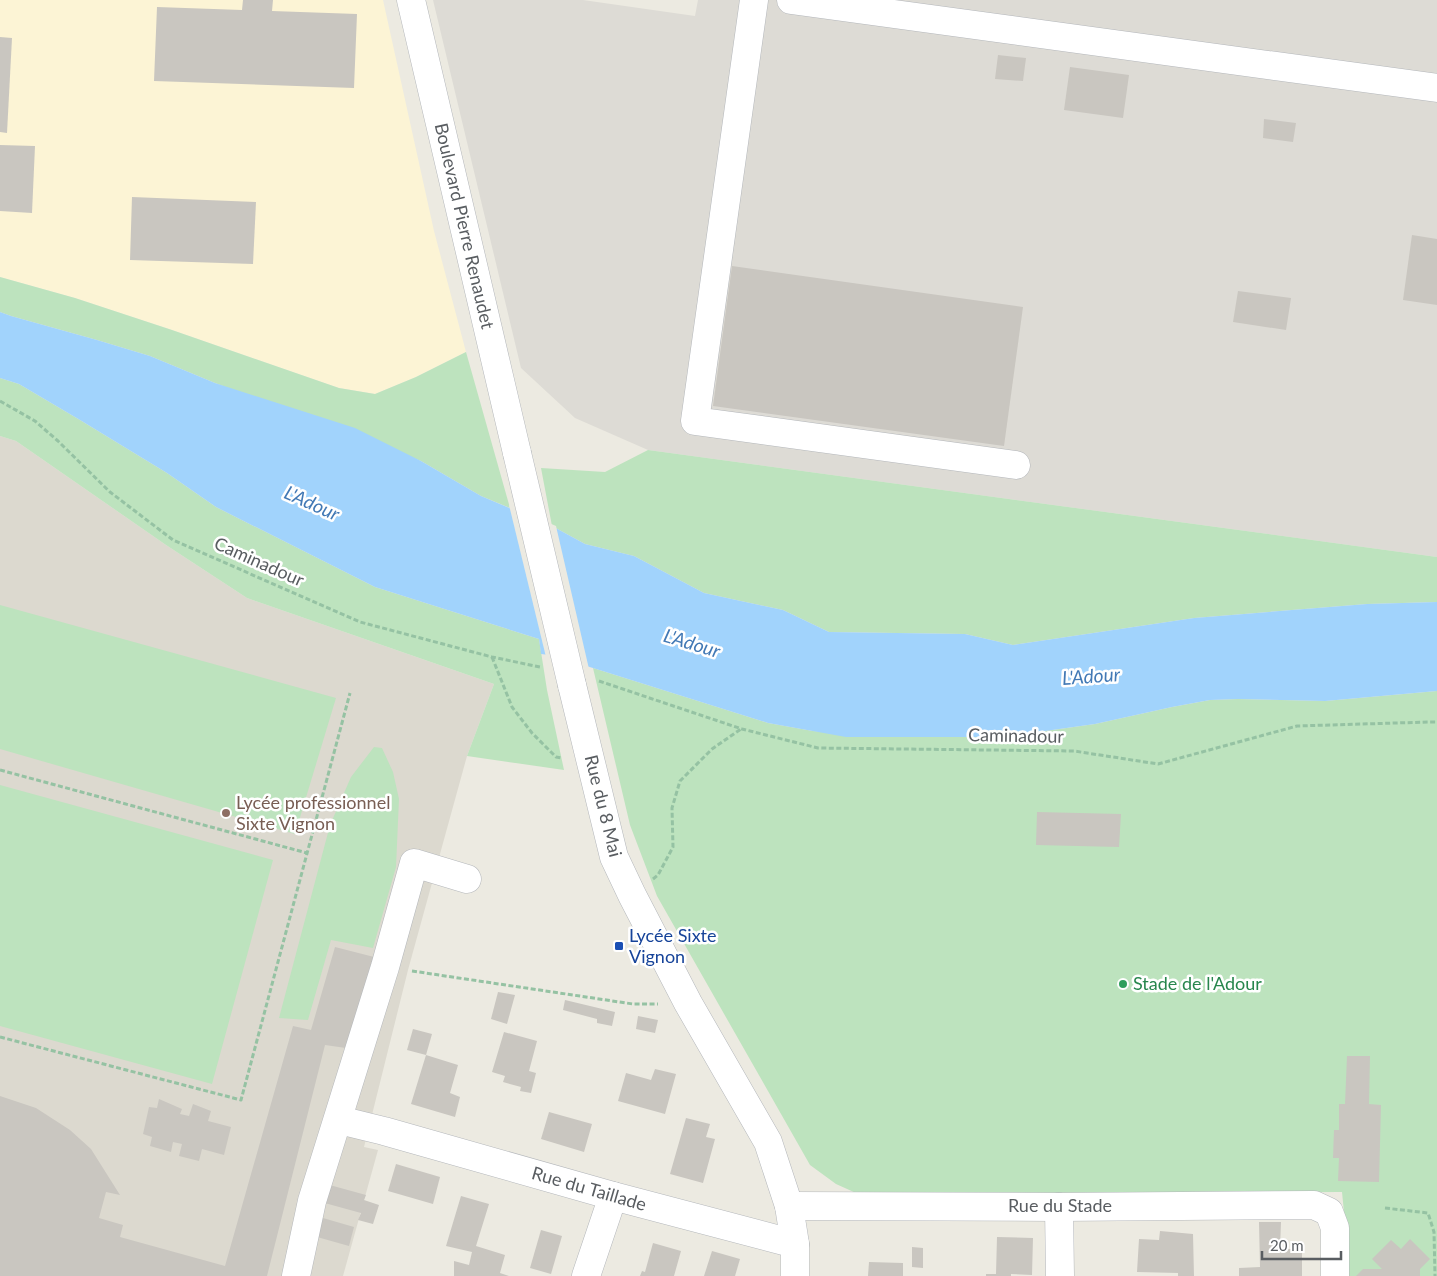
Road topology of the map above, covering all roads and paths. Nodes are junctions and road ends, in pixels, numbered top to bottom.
1 (411, 0) edge
2 (754, 0) edge
3 (791, 0) edge
4 (1437, 88) edge
5 (0, 402) edge
6 (517, 453) joint
7 (1016, 465) dead end
8 (492, 656) junction
9 (548, 669) dead end
10 (585, 683) junction
11 (350, 693) dead end
12 (1437, 722) edge
13 (742, 729) junction
14 (592, 764) junction
15 (0, 770) edge
16 (307, 853) junction
17 (467, 879) dead end
18 (632, 895) junction
19 (386, 967) junction
20 (688, 1003) junction
21 (0, 1037) edge
22 (339, 1120) junction
23 (613, 1196) junction
24 (790, 1206) junction
25 (1059, 1207) junction
26 (1386, 1208) dead end
27 (795, 1244) junction
28 (296, 1276) edge
29 (586, 1276) edge
30 (795, 1276) edge
31 (1060, 1276) edge
32 (1335, 1276) edge
33 (1435, 1276) edge

1 - 6 street, Boulevard Pierre Renaudet
2 - 7 street
3 - 4 street
5 - 8 path, Caminadour
6 - 10 street, Rue du 8 Mai, bridge
8 - 9 path, Caminadour
8 - 14 path
10 - 13 path, Caminadour
10 - 14 street, Rue du 8 Mai
11 - 16 path
12 - 13 path, Caminadour
13 - 18 path
14 - 18 street, Rue du 8 Mai
15 - 16 path
16 - 21 path
17 - 19 street
18 - 20 street, Rue du 8 Mai
19 - 20 path
19 - 22 street
20 - 24 street, Rue du 8 Mai
22 - 23 street, Rue du Taillade
22 - 28 street
23 - 27 street, Rue du Taillade
23 - 29 street
24 - 25 street, Rue du Stade
24 - 27 street, Rue du 8 Mai
25 - 31 street
25 - 32 street, Rue du Stade
26 - 33 path
27 - 30 street, Rue du 8 Mai

